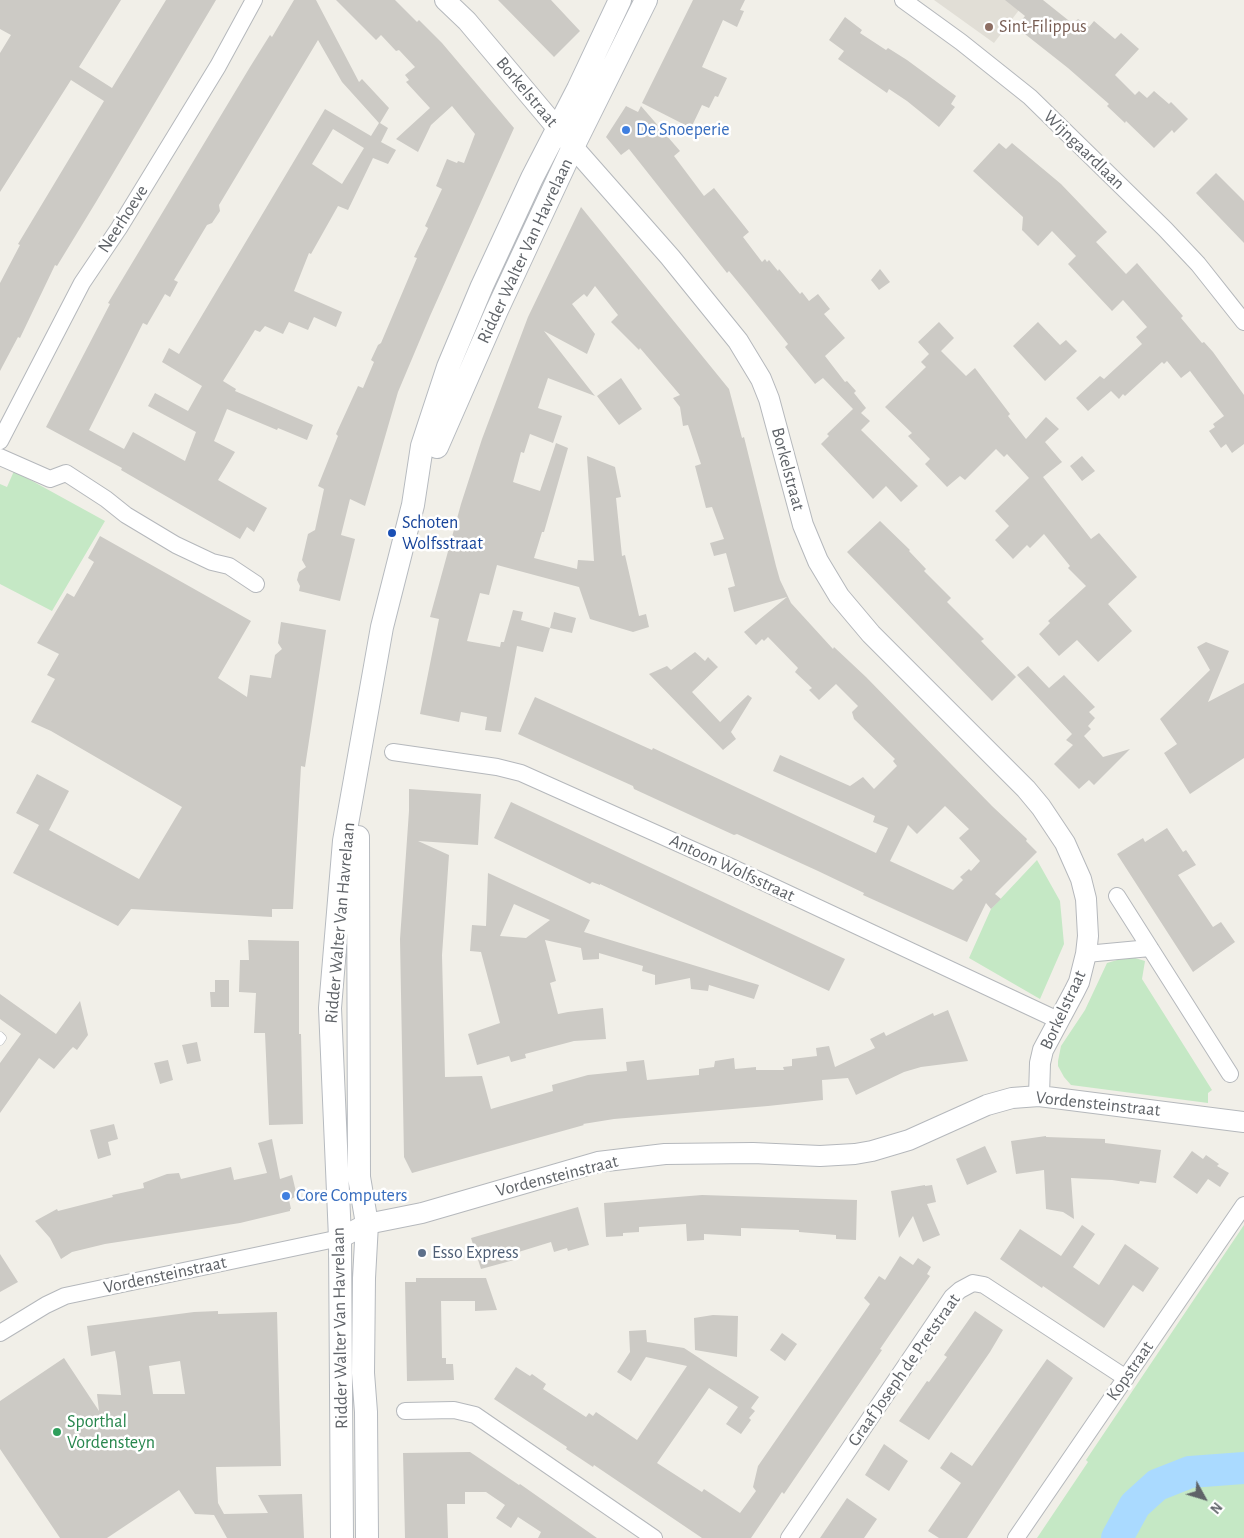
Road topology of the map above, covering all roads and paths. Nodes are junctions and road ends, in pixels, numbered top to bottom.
1 (254, 0) edge
2 (445, 0) edge
3 (620, 0) edge
4 (646, 0) edge
5 (903, 0) edge
6 (558, 129) junction
7 (573, 147) junction
8 (1244, 322) edge
9 (0, 441) edge
10 (0, 456) edge
11 (413, 505) junction
12 (256, 584) dead end
13 (394, 752) dead end
14 (360, 760) junction
15 (1117, 896) dead end
16 (1150, 948) junction
17 (1086, 954) junction
18 (1060, 1021) junction
19 (0, 1036) edge
20 (0, 1041) edge
21 (1230, 1074) dead end
22 (1039, 1096) junction
23 (1244, 1122) edge
24 (1244, 1205) edge
25 (367, 1224) junction
26 (340, 1238) junction
27 (0, 1333) edge
28 (1126, 1378) junction
29 (405, 1411) dead end
30 (342, 1538) edge
31 (367, 1538) edge
32 (654, 1538) edge
33 (789, 1538) edge
34 (1016, 1538) edge

1 - 9 street, Neerhoeve
2 - 6 street, Borkelstraat
3 - 6 main road, Ridder Walter Van Havrelaan
4 - 7 main road, Ridder Walter Van Havrelaan
5 - 8 street, Wijngaardlaan
6 - 7 street, Borkelstraat
6 - 11 main road, Ridder Walter Van Havrelaan
7 - 11 main road, Ridder Walter Van Havrelaan
7 - 17 street, Borkelstraat
10 - 12 street
11 - 14 main road, Ridder Walter Van Havrelaan
13 - 18 street, Antoon Wolfsstraat
14 - 25 main road, Ridder Walter Van Havrelaan
14 - 26 main road, Ridder Walter Van Havrelaan
15 - 16 street
16 - 17 street, Borkelstraat
16 - 21 street
17 - 18 street, Borkelstraat
18 - 22 street, Borkelstraat
19 - 20 lane
22 - 23 street, Vordensteinstraat
22 - 25 street, Vordensteinstraat
24 - 28 street, Kopstraat
25 - 26 street, Vordensteinstraat
25 - 31 main road, Ridder Walter Van Havrelaan
26 - 27 street, Vordensteinstraat
26 - 30 main road, Ridder Walter Van Havrelaan
28 - 33 street, Graaf Joseph de Pretstraat
28 - 34 street, Kopstraat
29 - 32 street

